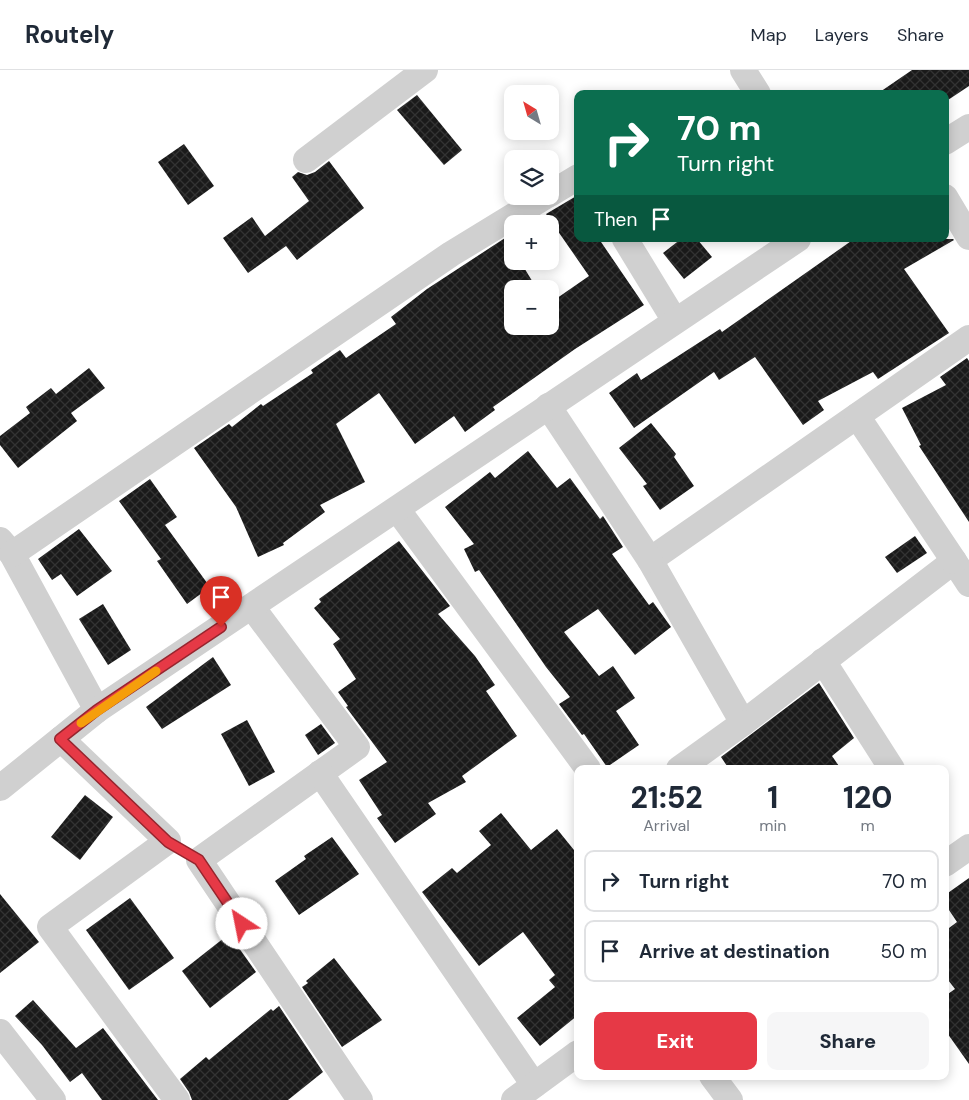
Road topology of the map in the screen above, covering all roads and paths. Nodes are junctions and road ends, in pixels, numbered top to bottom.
1 (425, 70) edge
2 (744, 70) edge
3 (756, 90) edge
4 (969, 127) edge
5 (949, 140) edge
6 (306, 160) dead end
7 (574, 179) edge
8 (559, 189) edge
9 (949, 204) edge
10 (531, 205) edge
11 (969, 237) edge
12 (627, 242) edge
13 (794, 242) edge
14 (675, 321) junction
15 (969, 338) edge
16 (548, 406) junction
17 (857, 416) junction
18 (397, 509) junction
19 (6, 547) edge
20 (650, 560) junction
21 (954, 561) junction
22 (969, 584) edge
23 (252, 606) junction
24 (823, 661) junction
25 (97, 710) junction
26 (743, 722) junction
27 (60, 739) junction
28 (585, 765) edge
29 (690, 765) edge
30 (889, 765) edge
31 (320, 773) junction
32 (0, 788) edge
33 (168, 842) junction
34 (199, 860) junction
35 (0, 1032) edge
36 (574, 1056) edge
37 (715, 1080) edge
38 (524, 1093) edge
39 (53, 1100) edge
40 (177, 1100) edge
41 (360, 1100) edge
42 (730, 1100) edge

1 - 6 street
2 - 3 street
4 - 5 street
7 - 8 street
9 - 11 street
10 - 19 street
12 - 14 street
13 - 14 street
14 - 16 street
15 - 17 street
16 - 18 street
16 - 20 street
17 - 20 street
17 - 21 street
18 - 23 street
18 - 28 street
19 - 25 street
20 - 26 street
21 - 22 street
21 - 24 street
23 - 25 street
23 - 31 street
24 - 26 street
24 - 30 street
25 - 27 street
26 - 29 street
27 - 32 street
27 - 33 street
31 - 34 street
31 - 38 street
33 - 34 street
33 - 40 street
34 - 41 street
35 - 39 street
36 - 38 street
37 - 42 street

